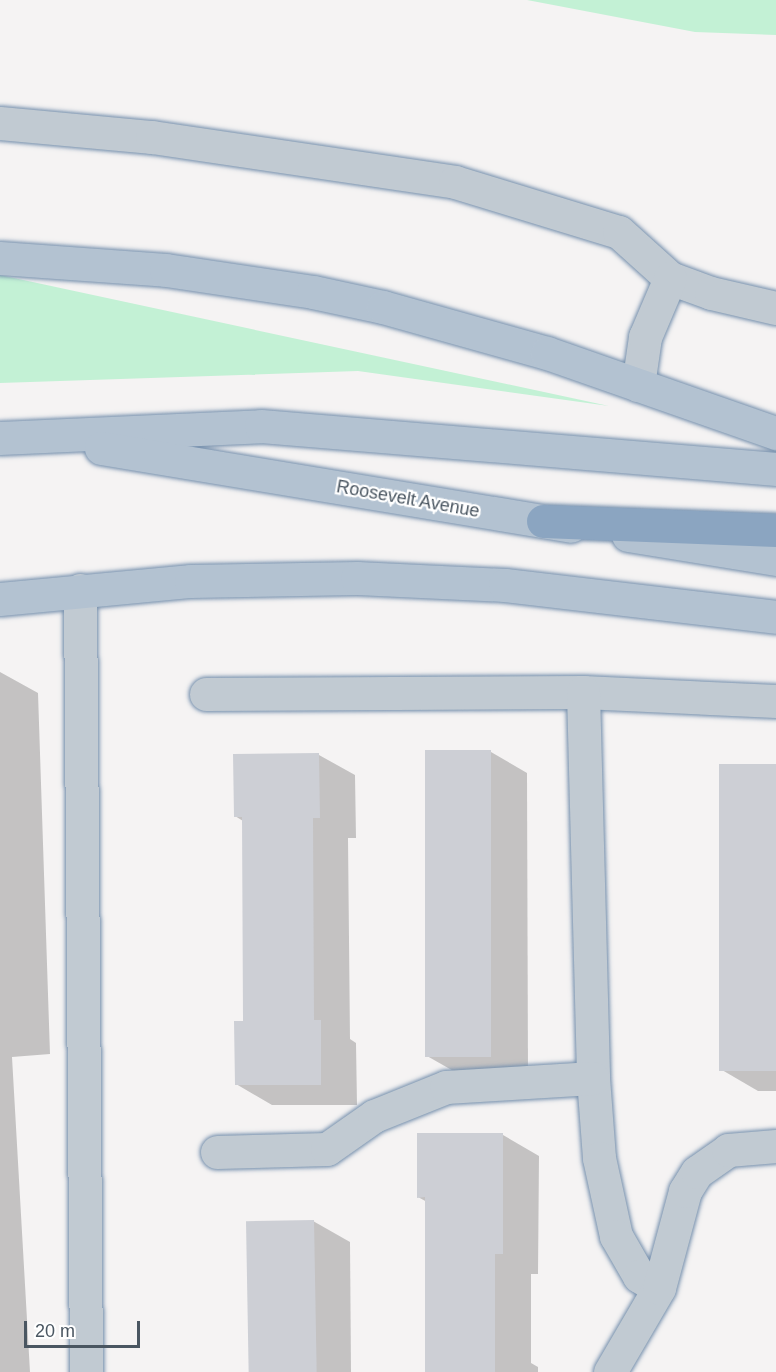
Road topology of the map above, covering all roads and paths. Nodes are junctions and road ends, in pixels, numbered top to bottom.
1 (0, 123) edge
2 (0, 258) edge
3 (670, 278) junction
4 (776, 308) edge
5 (638, 385) junction
6 (776, 433) edge
7 (0, 438) edge
8 (40, 438) junction
9 (776, 469) edge
10 (543, 521) junction
11 (776, 530) edge
12 (776, 559) edge
13 (81, 590) junction
14 (0, 599) edge
15 (776, 616) edge
16 (583, 692) junction
17 (206, 694) dead end
18 (776, 701) edge
19 (593, 1078) junction
20 (776, 1146) edge
21 (217, 1152) dead end
22 (658, 1288) junction
23 (86, 1372) edge
24 (610, 1372) edge

1 - 3 street
2 - 5 main road
3 - 4 street
3 - 5 street
5 - 6 main road
7 - 8 main road, Roosevelt Avenue
8 - 9 main road, Roosevelt Avenue
8 - 10 main road, Roosevelt Avenue
10 - 11 highway
10 - 12 main road, Roosevelt Avenue
13 - 14 main road
13 - 15 main road
13 - 23 street
16 - 17 street
16 - 18 street
16 - 19 street
19 - 21 street
19 - 22 street
20 - 22 street
22 - 24 street

